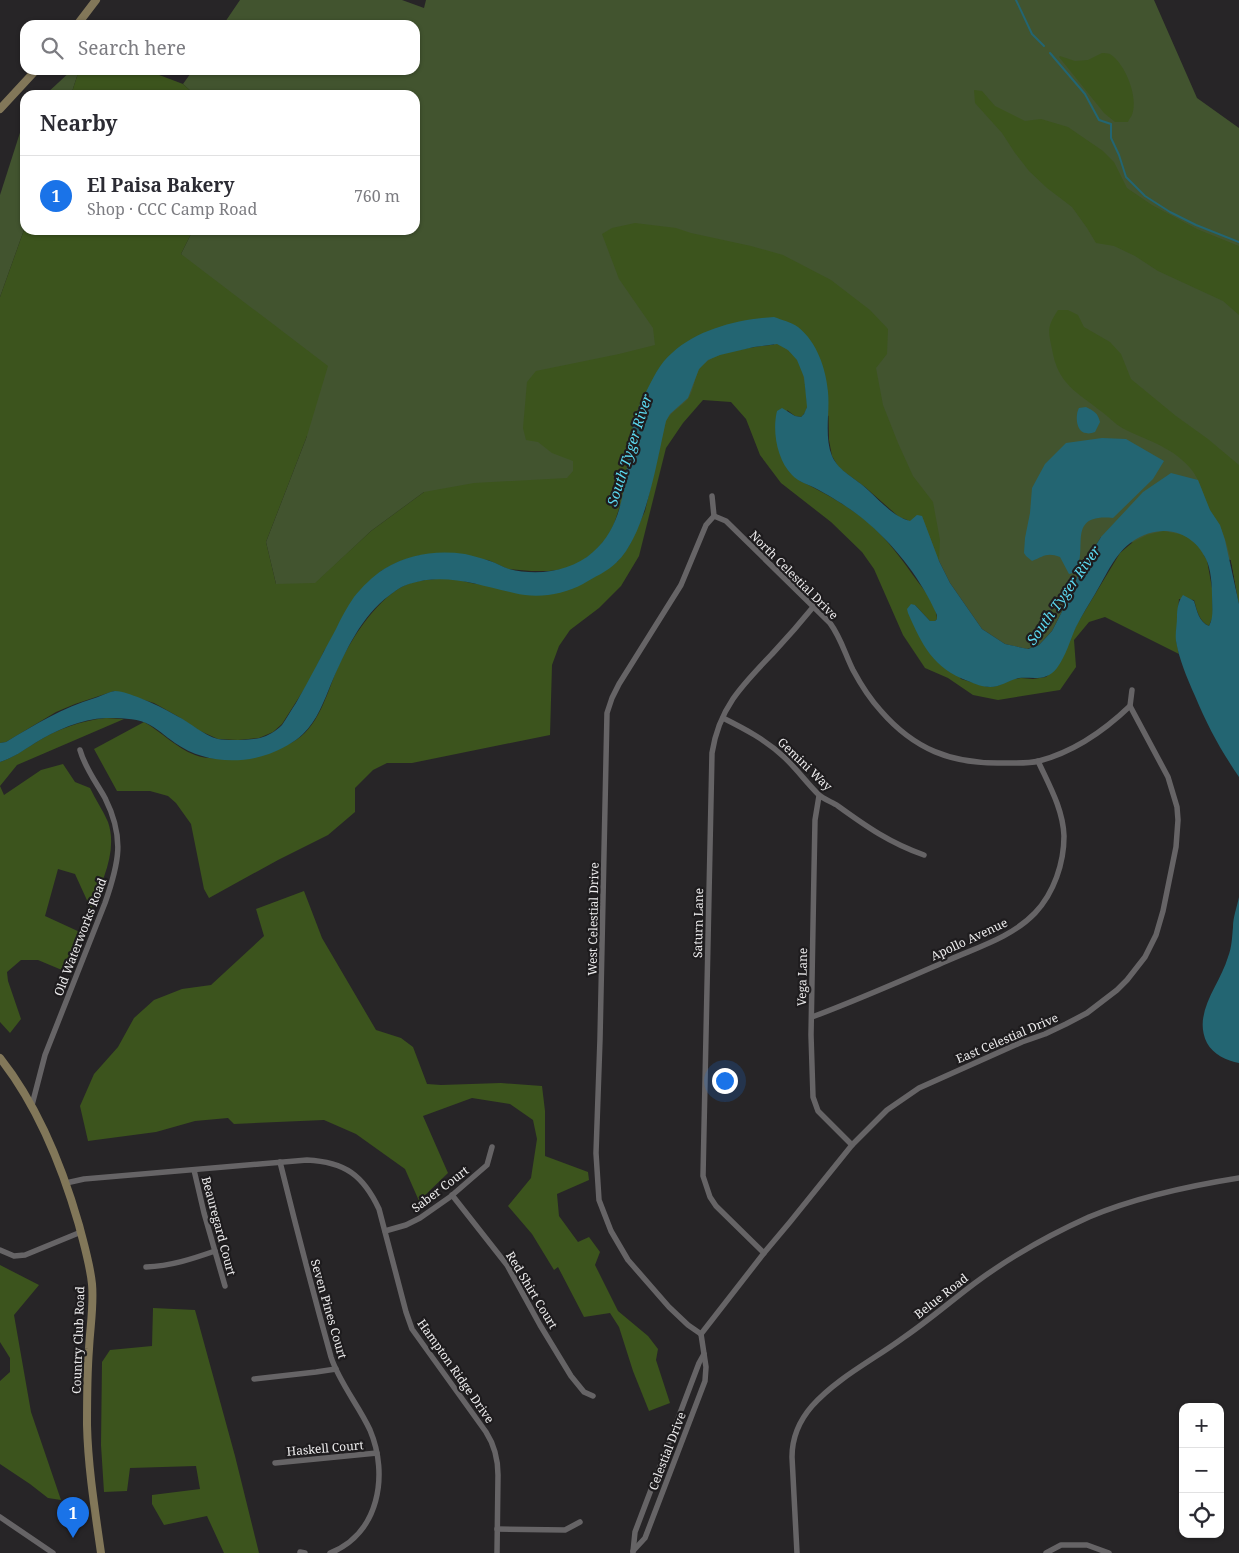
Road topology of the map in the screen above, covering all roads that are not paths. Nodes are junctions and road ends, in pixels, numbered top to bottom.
1 (96, 0) edge
2 (81, 20) edge
3 (31, 75) edge
4 (0, 109) edge
5 (712, 496) dead end
6 (714, 516) junction
7 (814, 606) junction
8 (1132, 690) dead end
9 (1130, 706) junction
10 (723, 718) junction
11 (80, 750) dead end
12 (1038, 761) junction
13 (819, 796) junction
14 (924, 855) dead end
15 (812, 1017) junction
16 (0, 1058) edge
17 (32, 1106) junction
18 (852, 1145) junction
19 (492, 1147) dead end
20 (280, 1162) junction
21 (194, 1170) junction
22 (1239, 1178) edge
23 (66, 1183) junction
24 (452, 1195) junction
25 (385, 1231) junction
26 (80, 1232) junction
27 (0, 1250) edge
28 (215, 1251) junction
29 (764, 1253) junction
30 (146, 1267) dead end
31 (225, 1286) dead end
32 (701, 1334) junction
33 (704, 1354) junction
34 (336, 1369) junction
35 (254, 1378) dead end
36 (593, 1396) dead end
37 (376, 1453) junction
38 (275, 1463) dead end
39 (0, 1517) edge
40 (580, 1522) dead end
41 (497, 1529) junction
42 (633, 1552) edge
43 (53, 1553) edge
44 (101, 1553) edge
45 (330, 1553) edge
46 (497, 1553) edge
47 (797, 1553) edge
48 (1046, 1553) edge
49 (1109, 1553) edge

1 - 2 street
3 - 4 street
5 - 6 street
6 - 7 street, North Celestial Drive
6 - 32 street, West Celestial Drive
7 - 10 street, Saturn Lane
7 - 12 street, North Celestial Drive
8 - 9 street
9 - 12 street, North Celestial Drive
9 - 18 street, East Celestial Drive
10 - 13 street, Gemini Way
10 - 29 street, Saturn Lane
11 - 17 street, Old Waterworks Road
12 - 15 street, Apollo Avenue
13 - 14 street, Gemini Way
13 - 15 street, Vega Lane
15 - 18 street, Vega Lane
16 - 17 street, Country Club Road
17 - 23 street, Country Club Road
18 - 29 street, East Celestial Drive
19 - 24 street, Saber Court
20 - 21 street, Hampton Ridge Drive
20 - 25 street, Hampton Ridge Drive
20 - 34 street, Seven Pines Court
21 - 23 street, Hampton Ridge Drive
21 - 28 street, Beauregard Court
22 - 47 street, Belue Road
23 - 26 street, Country Club Road
24 - 25 street, Saber Court
24 - 36 street, Red Shirt Court
25 - 41 street, Hampton Ridge Drive
26 - 27 street
26 - 44 street, Country Club Road
28 - 30 street
28 - 31 street, Beauregard Court
29 - 32 street, East Celestial Drive
32 - 33 street, Celestial Drive
33 - 42 street, Celestial Drive
33 - 42 street, Celestial Drive
34 - 35 street
34 - 37 street, Seven Pines Court
37 - 38 street, Haskell Court
37 - 45 street, Seven Pines Court
39 - 43 street
40 - 41 street
41 - 46 street, Hampton Ridge Drive
48 - 49 street

